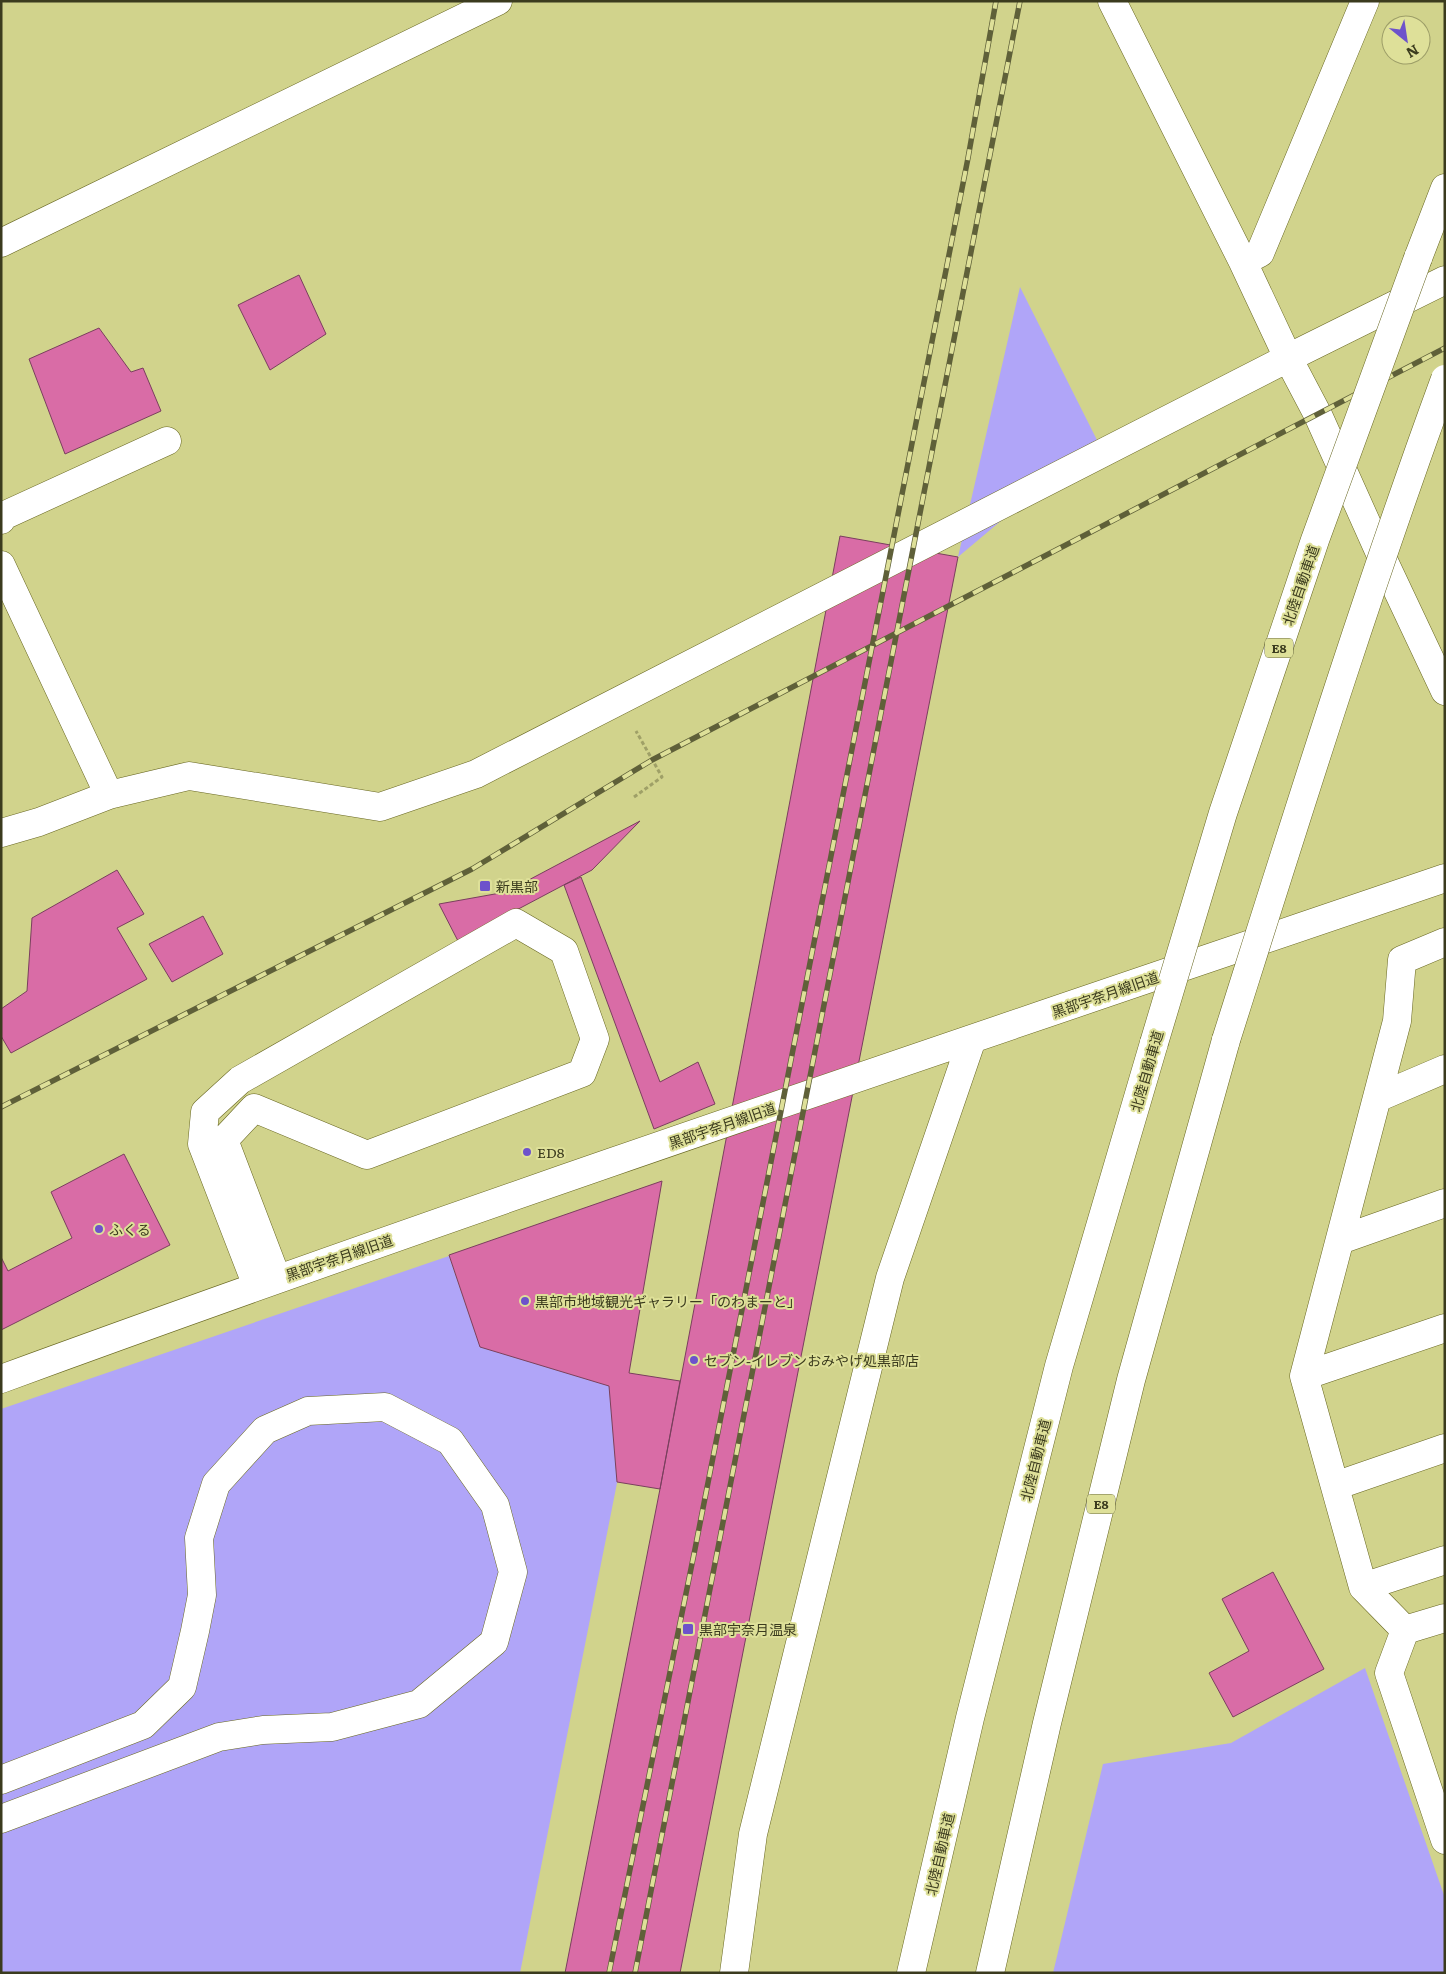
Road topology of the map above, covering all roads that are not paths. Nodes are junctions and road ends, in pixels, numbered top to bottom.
1 (498, 1) edge
2 (1112, 1) edge
3 (1365, 1) edge
4 (1445, 188) edge
5 (1, 243) edge
6 (1243, 262) junction
7 (1445, 280) edge
8 (1288, 358) junction
9 (1445, 379) edge
10 (167, 441) dead end
11 (1, 520) edge
12 (1, 565) edge
13 (1445, 691) edge
14 (109, 795) junction
15 (1, 833) edge
16 (1445, 878) edge
17 (1445, 942) edge
18 (972, 1039) junction
19 (1445, 1069) edge
20 (1377, 1098) junction
21 (1445, 1203) edge
22 (1340, 1240) junction
23 (267, 1282) junction
24 (1445, 1328) edge
25 (1304, 1376) junction
26 (1, 1379) edge
27 (1445, 1448) edge
28 (1335, 1486) junction
29 (1445, 1560) edge
30 (1362, 1587) junction
31 (1445, 1618) edge
32 (1405, 1630) junction
33 (1, 1780) edge
34 (1, 1819) edge
35 (1445, 1840) edge
36 (734, 1973) edge
37 (911, 1973) edge
38 (990, 1973) edge

1 - 5 main road
2 - 6 main road
3 - 6 main road
4 - 37 main road, 北陸自動車道 / E8, bridge
6 - 8 main road
7 - 8 main road
8 - 13 main road
8 - 14 main road
9 - 38 main road, E8, bridge
10 - 11 main road
12 - 14 main road
14 - 15 main road
16 - 18 main road, 黒部宇奈月線旧道
17 - 20 main road
18 - 23 main road, 黒部宇奈月線旧道
18 - 36 main road
19 - 20 main road
20 - 22 main road
21 - 22 main road
22 - 25 main road
23 - 23 main road
23 - 26 main road, 黒部宇奈月線旧道
24 - 25 main road
25 - 28 main road
27 - 28 main road
28 - 30 main road
29 - 30 main road
30 - 32 main road
31 - 32 main road
32 - 35 main road
33 - 34 main road

